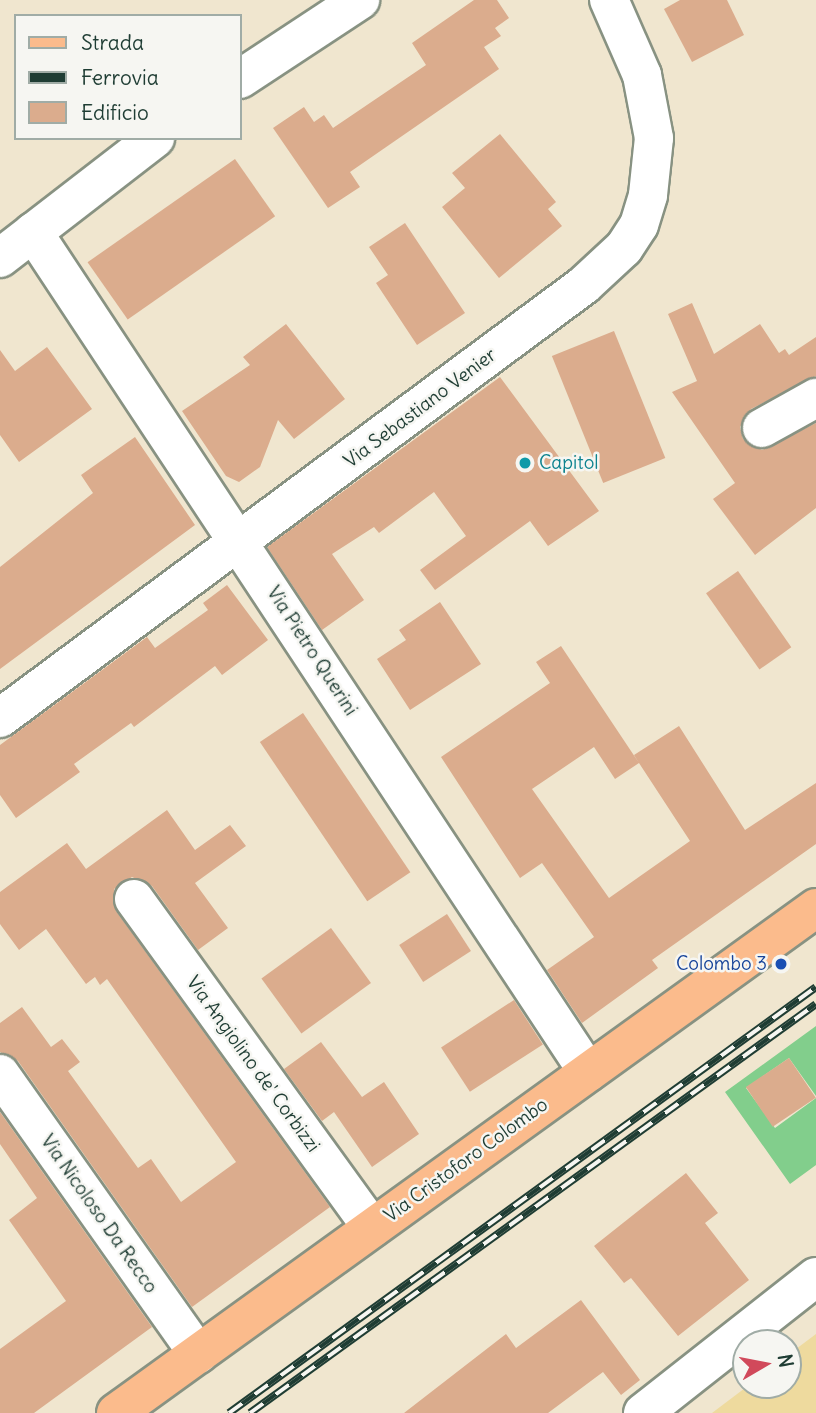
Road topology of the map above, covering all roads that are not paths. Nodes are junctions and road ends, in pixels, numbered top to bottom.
1 (360, 0) edge
2 (609, 0) edge
3 (242, 78) edge
4 (152, 140) edge
5 (33, 232) junction
6 (0, 258) edge
7 (816, 398) edge
8 (762, 428) dead end
9 (240, 542) junction
10 (0, 718) edge
11 (134, 899) dead end
12 (816, 908) edge
13 (588, 1072) junction
14 (0, 1074) edge
15 (372, 1228) junction
16 (816, 1277) edge
17 (198, 1354) junction
18 (116, 1413) edge
19 (643, 1413) edge

1 - 3 street
2 - 9 street, Via Sebastiano Venier
4 - 5 street
5 - 6 street
5 - 9 street, Via Pietro Querini
7 - 8 street
9 - 10 street, Via Sebastiano Venier
9 - 13 street, Via Pietro Querini
11 - 15 street, Via Angiolino de' Corbizzi
12 - 13 main road, Via Cristoforo Colombo
13 - 15 main road, Via Cristoforo Colombo
14 - 17 street, Via Nicoloso Da Recco
15 - 17 main road, Via Cristoforo Colombo
16 - 19 street
17 - 18 main road, Via Cristoforo Colombo

